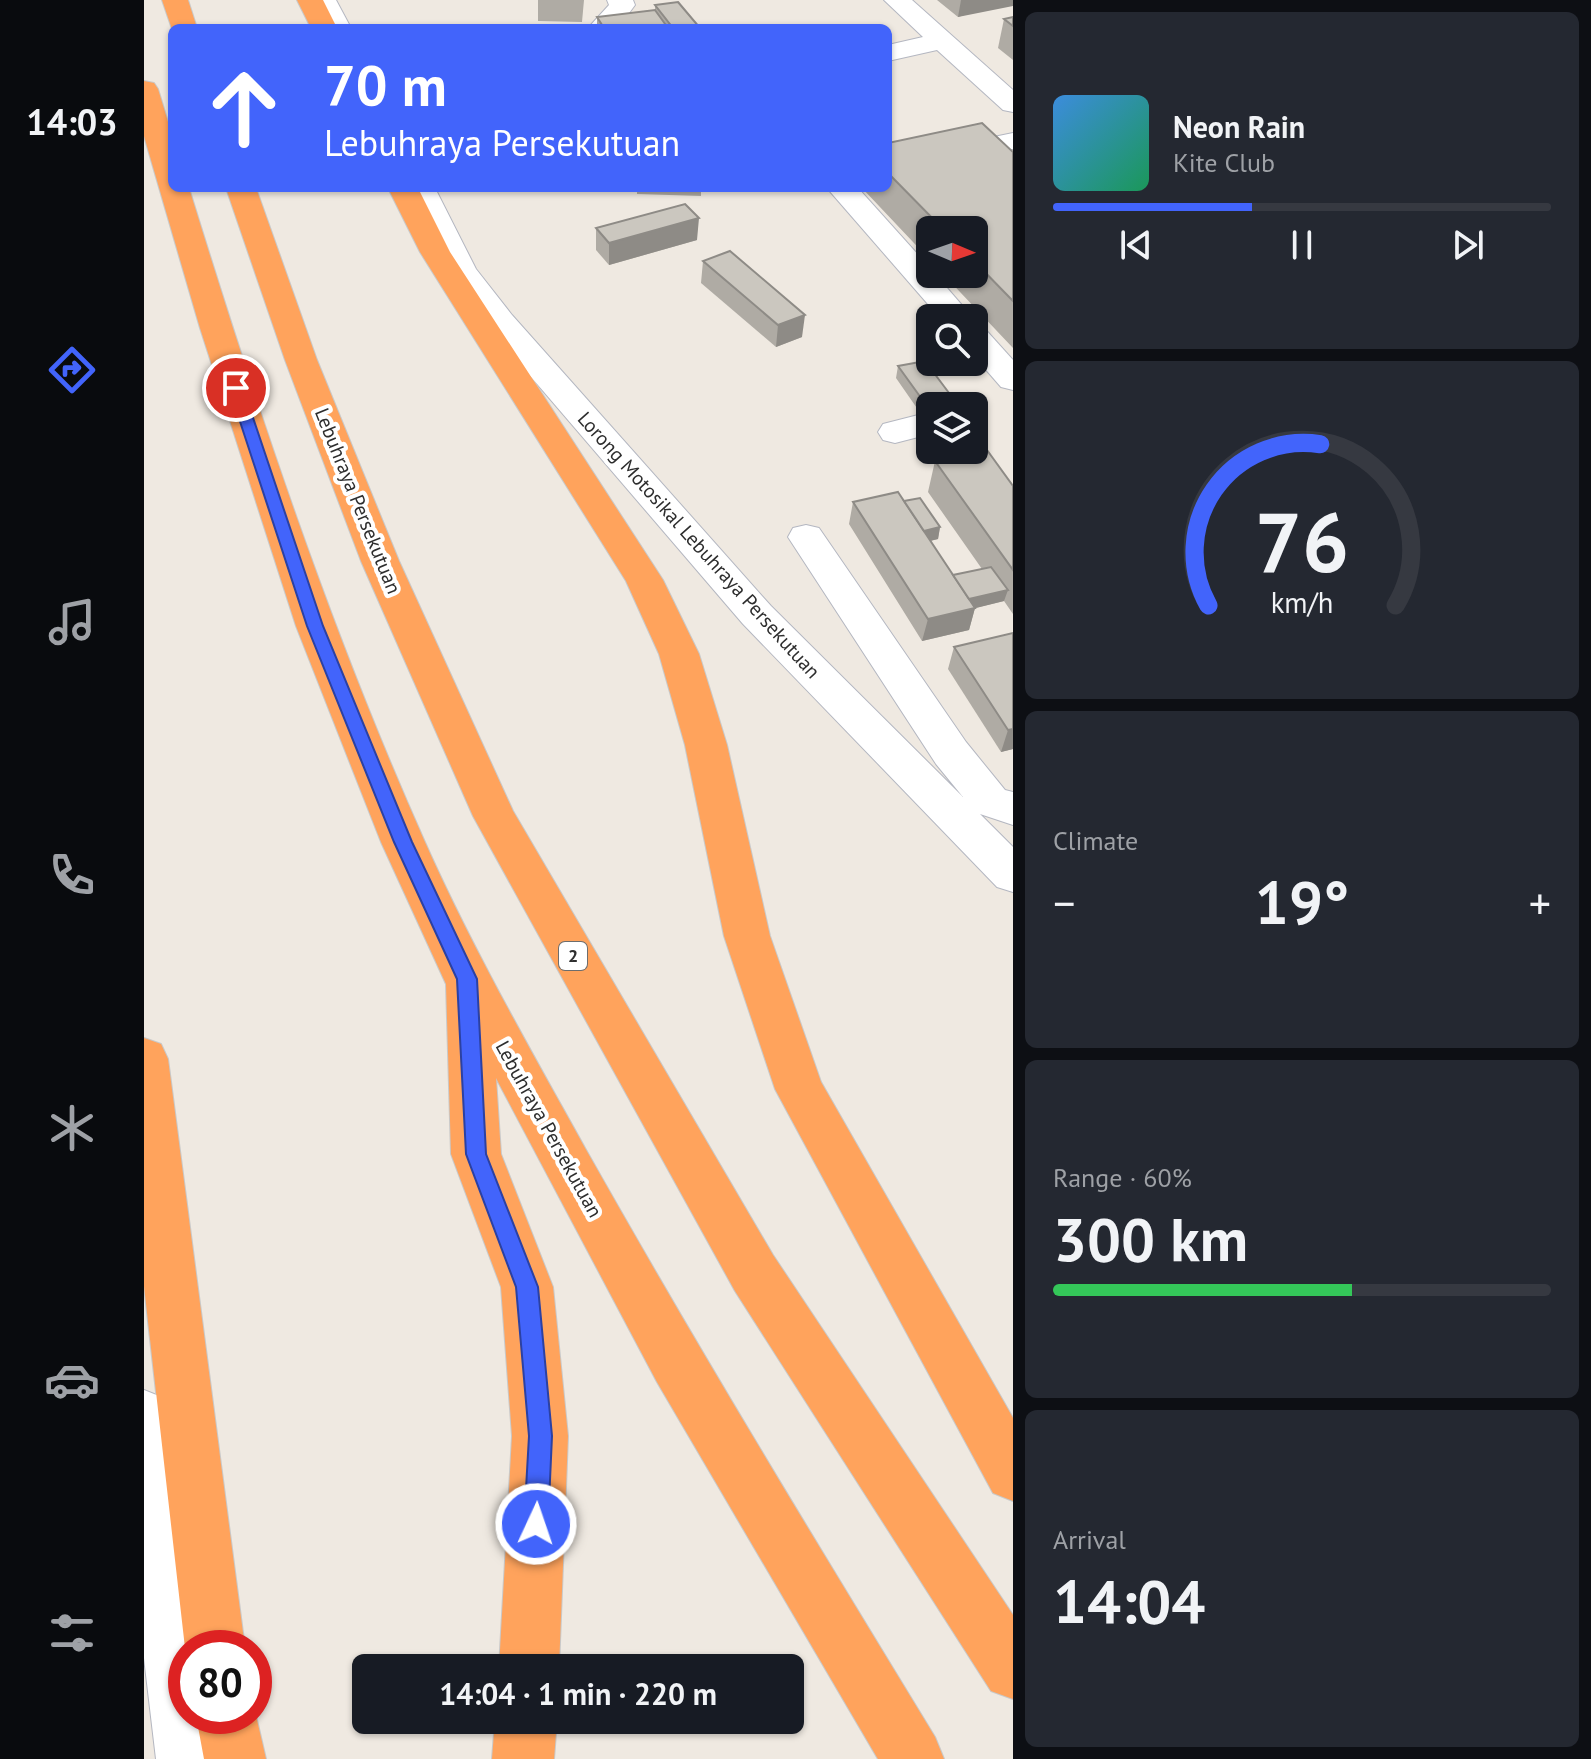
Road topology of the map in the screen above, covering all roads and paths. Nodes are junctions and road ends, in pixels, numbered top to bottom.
1 (175, 0) edge
2 (310, 0) edge
3 (323, 0) edge
4 (620, 0) edge
5 (897, 0) edge
6 (183, 24) edge
7 (322, 24) edge
8 (336, 24) edge
9 (607, 24) edge
10 (943, 41) junction
11 (892, 52) edge
12 (144, 89) edge
13 (1013, 104) edge
14 (1000, 152) edge
15 (892, 167) edge
16 (168, 169) edge
17 (175, 192) edge
18 (242, 192) edge
19 (405, 192) edge
20 (422, 192) edge
21 (846, 192) edge
22 (945, 304) edge
23 (988, 352) edge
24 (1013, 380) edge
25 (916, 427) edge
26 (895, 432) dead end
27 (975, 464) edge
28 (1013, 516) edge
29 (806, 537) dead end
30 (1013, 809) edge
31 (1013, 875) edge
32 (467, 979) junction
33 (144, 1059) edge
34 (144, 1418) edge
35 (1013, 1473) edge
36 (212, 1630) edge
37 (530, 1654) edge
38 (1013, 1669) edge
39 (230, 1734) edge
40 (525, 1734) edge
41 (187, 1759) edge
42 (235, 1759) edge
43 (523, 1759) edge
44 (913, 1759) edge

1 - 6 highway
2 - 7 highway
3 - 8 street
4 - 9 street
5 - 10 street
10 - 11 street
10 - 13 street
12 - 16 highway
14 - 15 street
17 - 32 highway, Lebuhraya Persekutuan
18 - 38 highway, Lebuhraya Persekutuan / 2
19 - 35 highway
20 - 31 street, Lorong Motosikal Lebuhraya Persekutuan
21 - 22 street
23 - 24 street
25 - 26 street
27 - 28 street
29 - 30 street
32 - 37 highway
32 - 44 highway, Lebuhraya Persekutuan
33 - 36 highway
34 - 41 street
39 - 42 highway
40 - 43 highway

